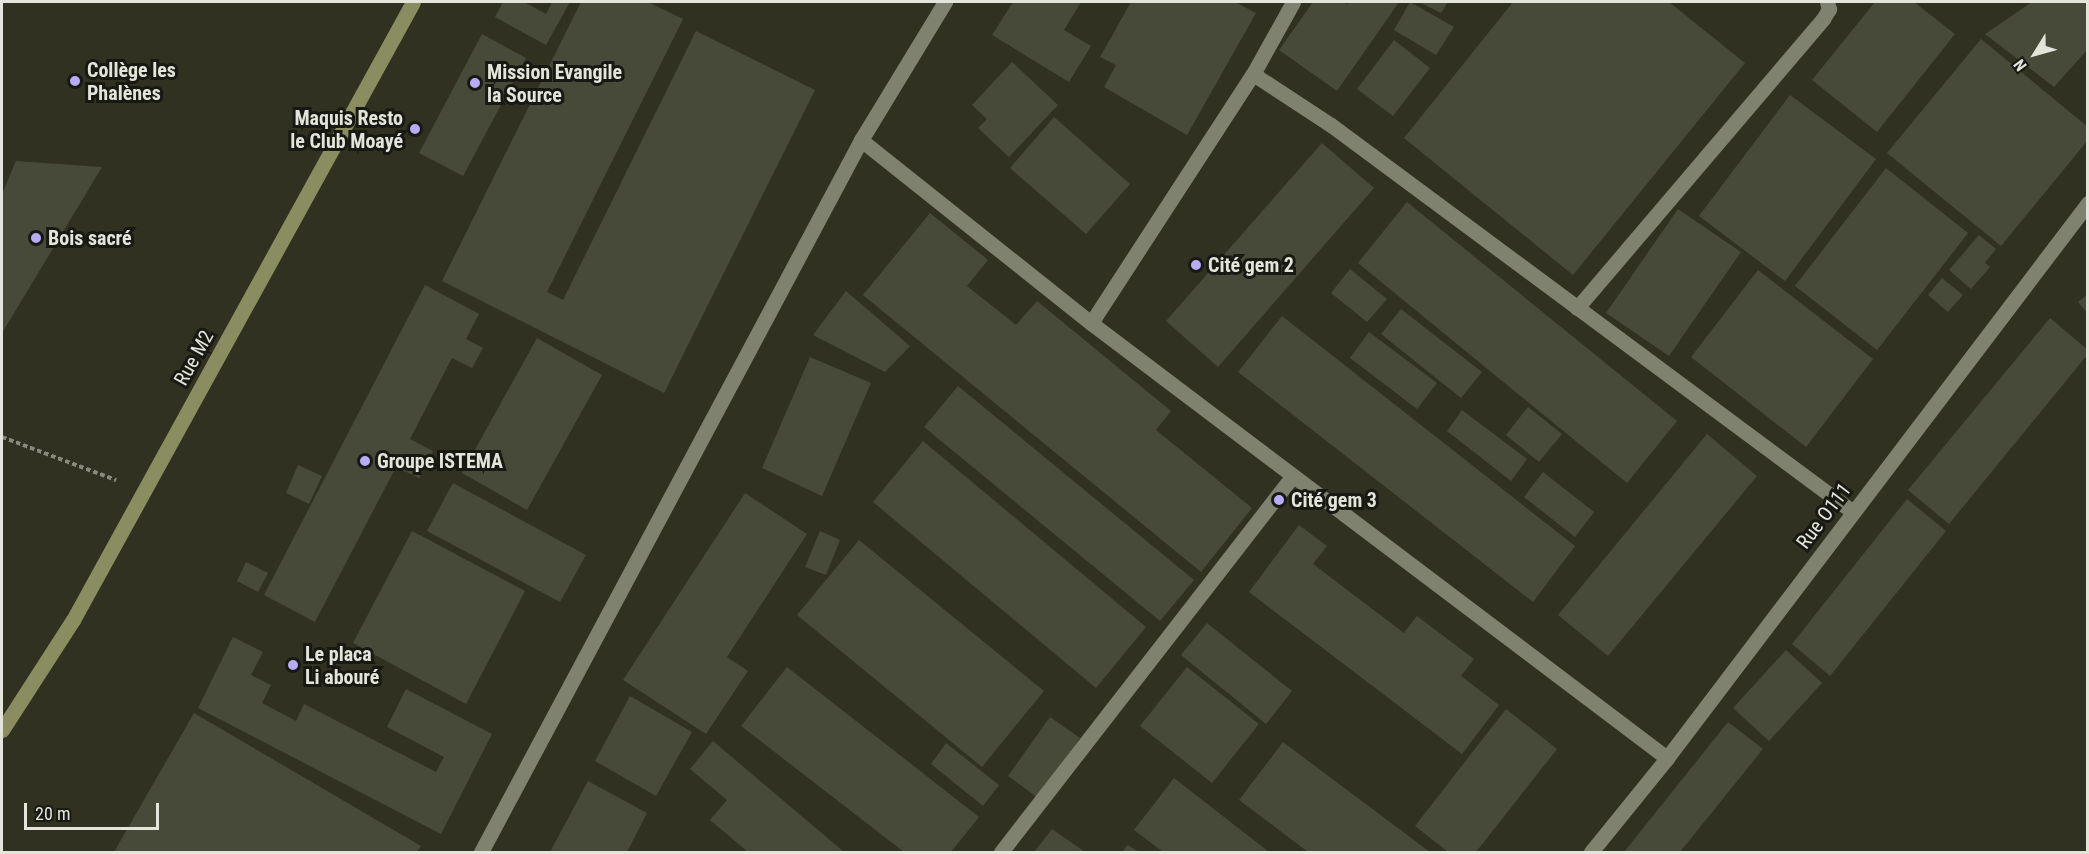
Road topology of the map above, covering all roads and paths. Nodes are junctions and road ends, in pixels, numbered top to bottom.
1 (413, 2) edge
2 (945, 2) edge
3 (1293, 2) edge
4 (1827, 2) edge
5 (1253, 74) junction
6 (861, 140) junction
7 (2088, 203) edge
8 (1577, 308) junction
9 (1092, 323) junction
10 (2, 437) edge
11 (1293, 476) junction
12 (145, 491) junction
13 (1853, 512) junction
14 (2, 730) edge
15 (1667, 758) junction
16 (482, 852) edge
17 (1001, 852) edge
18 (1591, 852) edge

1 - 12 main road, Rue M2
2 - 6 street
3 - 5 street
4 - 8 street
5 - 8 street
5 - 9 street
6 - 9 street
6 - 16 street
7 - 13 street, Rue O111
8 - 13 street
9 - 11 street
10 - 12 path
11 - 15 street
11 - 17 street
12 - 14 main road, Rue M2
13 - 15 street, Rue O111
15 - 18 street, Rue O111

